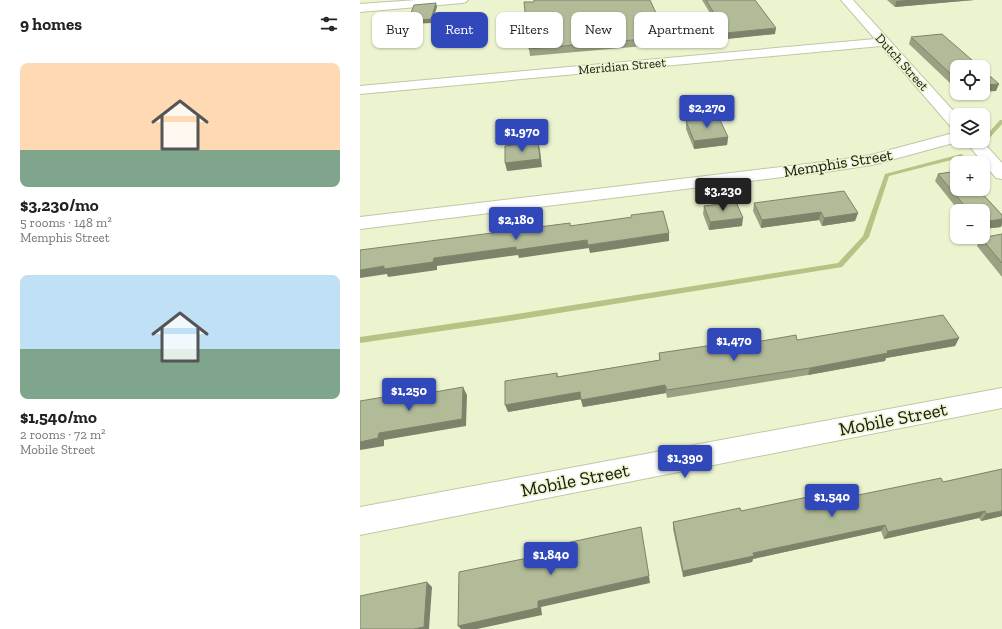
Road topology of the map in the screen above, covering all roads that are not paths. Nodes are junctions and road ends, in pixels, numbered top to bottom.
1 (462, 0) edge
2 (847, 0) edge
3 (387, 3) edge
4 (360, 8) edge
5 (883, 42) junction
6 (360, 90) edge
7 (950, 116) edge
8 (950, 139) edge
9 (979, 148) edge
10 (1002, 174) edge
11 (360, 223) edge
12 (1002, 398) edge
13 (360, 521) edge

1 - 3 street
2 - 5 street, Dutch Street
3 - 4 street
5 - 6 street, Meridian Street
5 - 7 street, Dutch Street
8 - 11 street, Memphis Street
9 - 10 street
12 - 13 street, Mobile Street

